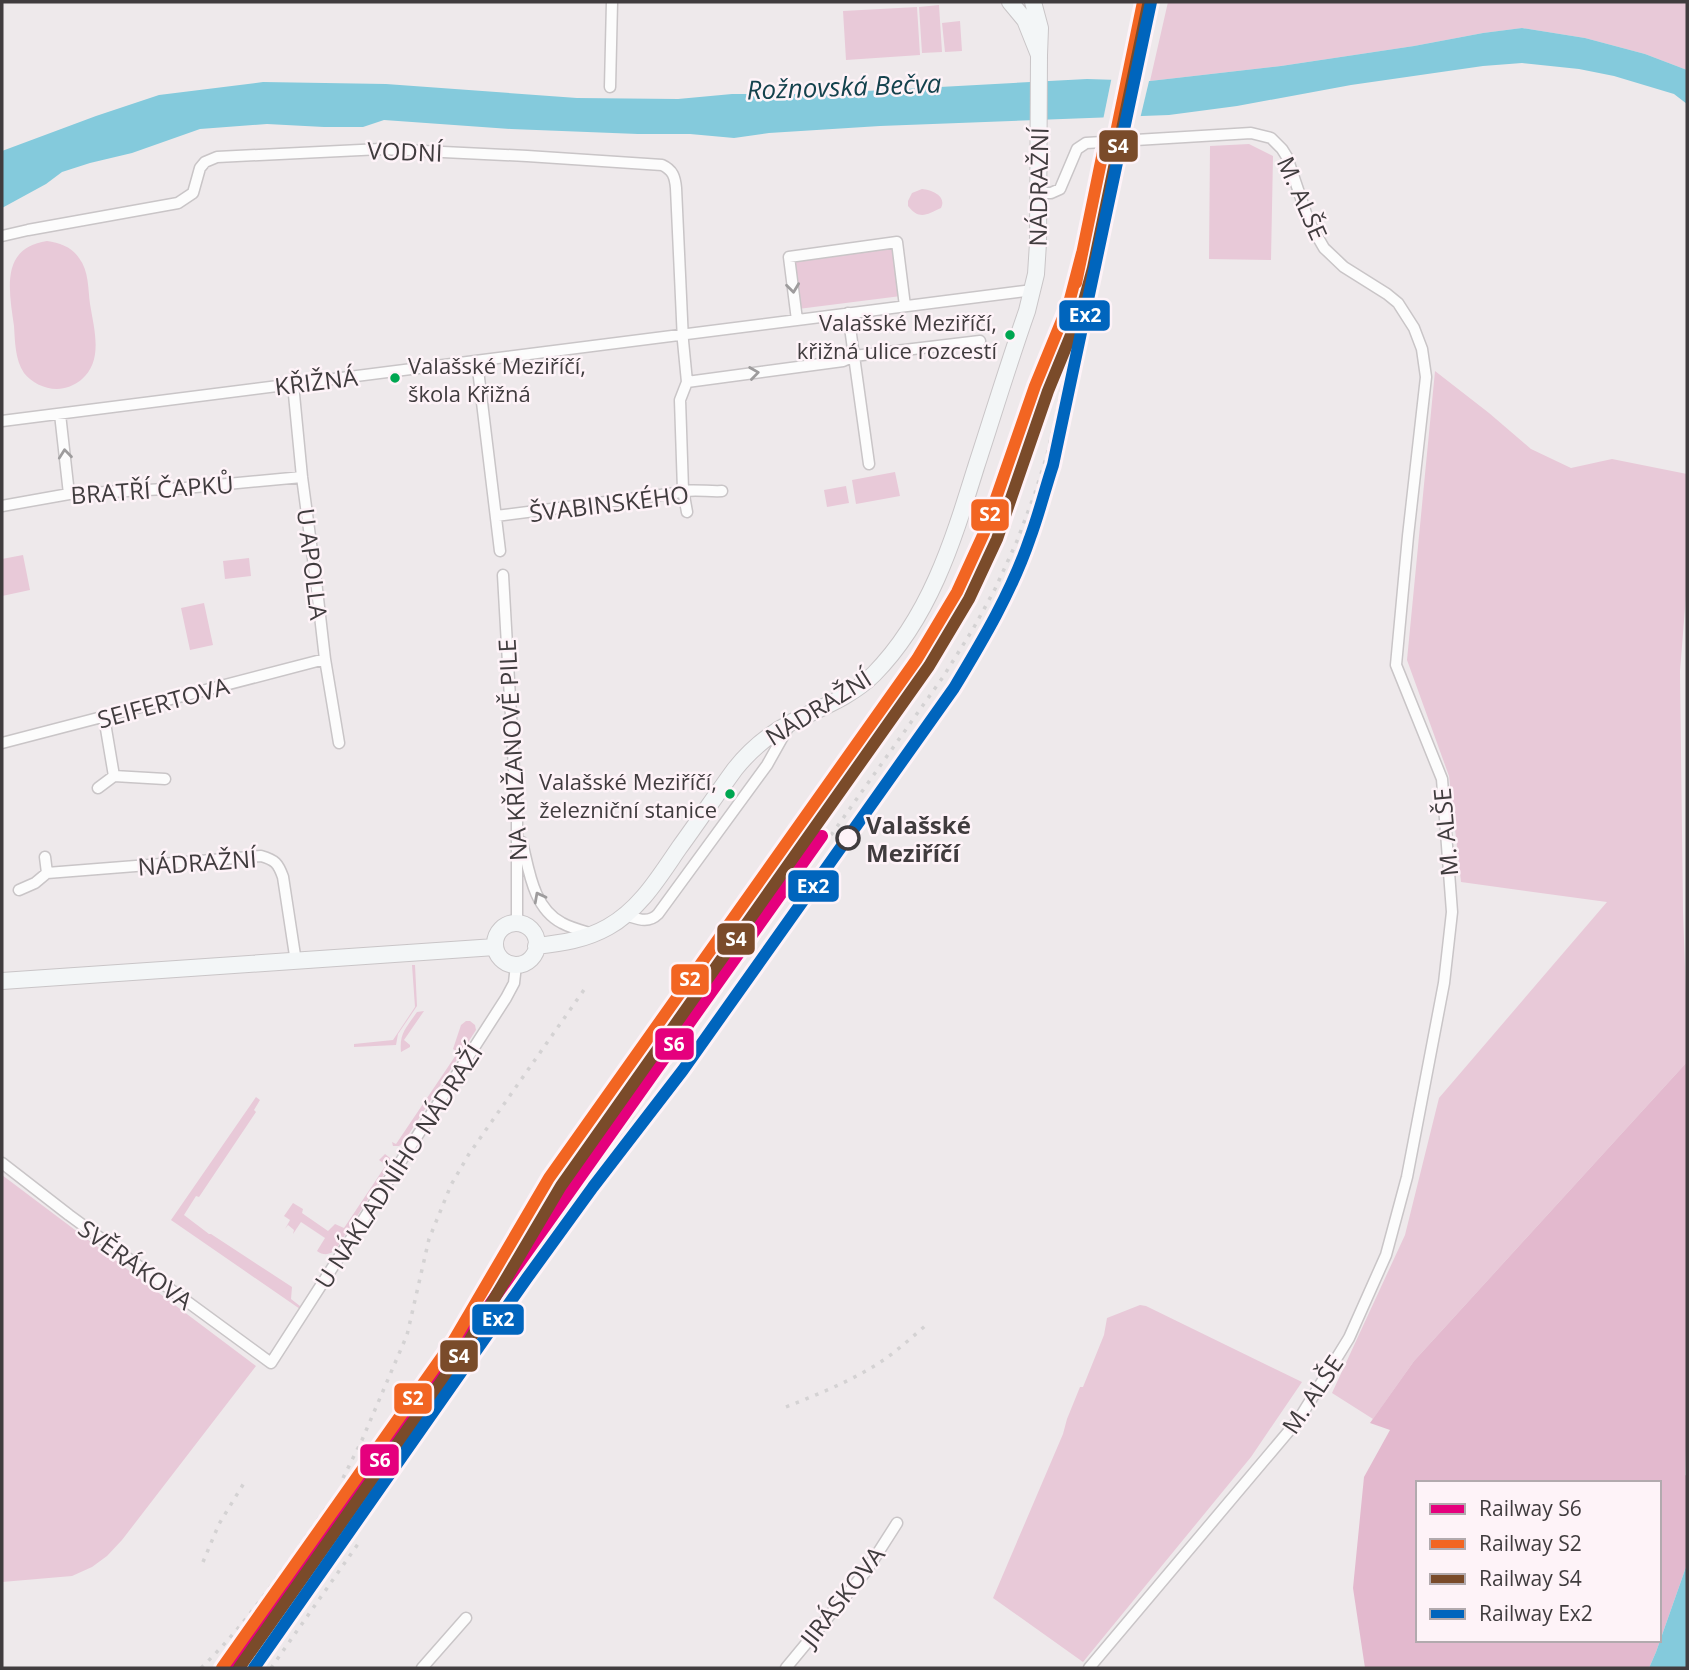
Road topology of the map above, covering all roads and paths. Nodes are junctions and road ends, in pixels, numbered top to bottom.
1 (612, 2) edge
2 (1010, 2) edge
3 (1033, 2) edge
4 (1040, 60) junction
5 (610, 87) dead end
6 (1038, 193) junction
7 (2, 236) edge
8 (1033, 289) junction
9 (905, 306) junction
10 (848, 313) junction
11 (797, 320) junction
12 (682, 334) junction
13 (980, 341) dead end
14 (854, 356) junction
15 (477, 361) junction
16 (687, 382) junction
17 (293, 384) junction
18 (60, 414) junction
19 (2, 421) edge
20 (870, 464) dead end
21 (302, 477) junction
22 (683, 490) junction
23 (722, 491) dead end
24 (69, 494) junction
25 (2, 506) edge
26 (687, 512) dead end
27 (496, 516) junction
28 (500, 551) dead end
29 (503, 575) dead end
30 (325, 659) junction
31 (104, 717) junction
32 (791, 723) junction
33 (2, 743) edge
34 (339, 743) dead end
35 (114, 776) junction
36 (165, 779) dead end
37 (98, 788) dead end
38 (517, 822) junction
39 (45, 857) dead end
40 (47, 873) junction
41 (19, 890) dead end
42 (625, 915) junction
43 (517, 924) junction
44 (593, 934) junction
45 (536, 946) junction
46 (495, 947) junction
47 (296, 962) junction
48 (516, 965) junction
49 (2, 981) edge
50 (2, 1163) edge
51 (271, 1363) joint
52 (897, 1523) dead end
53 (467, 1618) dead end
54 (422, 1668) edge
55 (786, 1668) edge
56 (1089, 1668) edge

1 - 5 street
2 - 4 main road, NÁDRAŽNÍ
3 - 4 main road, NÁDRAŽNÍ
4 - 6 main road, NÁDRAŽNÍ
6 - 8 main road, NÁDRAŽNÍ
6 - 56 street, M. ALŠE
7 - 12 street, VODNÍ
8 - 9 street, KŘIŽNÁ
8 - 32 main road, NÁDRAŽNÍ
9 - 10 street, KŘIŽNÁ
9 -> 11 street
10 - 11 street, KŘIŽNÁ
10 - 14 street
11 - 12 street, KŘIŽNÁ
12 - 15 street, KŘIŽNÁ
12 - 16 street, VODNÍ
13 - 14 street
16 -> 14 street
14 - 20 street
15 - 17 street, KŘIŽNÁ
15 - 27 street, ŠVABINSKÉHO
16 - 22 street, VODNÍ
17 - 18 street, KŘIŽNÁ
17 - 21 street, U APOLLA
18 - 19 street, KŘIŽNÁ
24 -> 18 street
21 - 24 street, BRATŘÍ ČAPKŮ
21 - 30 street, U APOLLA
22 - 23 street, ŠVABINSKÉHO
22 - 26 street, VODNÍ
22 - 27 street, ŠVABINSKÉHO
24 - 25 street, BRATŘÍ ČAPKŮ
27 - 28 street, ŠVABINSKÉHO
29 - 38 street, NA KŘIŽANOVĚ PILE
30 - 31 street, SEIFERTOVA
30 - 34 street, U APOLLA
31 - 33 street, SEIFERTOVA
31 - 35 street
32 - 42 main road, NÁDRAŽNÍ
32 - 42 street
35 - 36 street
35 - 37 street
38 - 43 street, NA KŘIŽANOVĚ PILE
44 -> 38 street
39 - 40 street
40 - 41 street, NÁDRAŽNÍ
40 - 47 street, NÁDRAŽNÍ
42 - 44 main road, NÁDRAŽNÍ
43 - 45 main road
43 - 46 main road
44 - 45 main road, NÁDRAŽNÍ
45 - 48 main road
46 - 47 main road
46 - 48 main road
47 - 49 main road
48 - 51 street, U NÁKLADNÍHO NÁDRAŽÍ
50 - 51 street, SVĚRÁKOVA
52 - 55 street, JIRÁSKOVA
53 - 54 street

